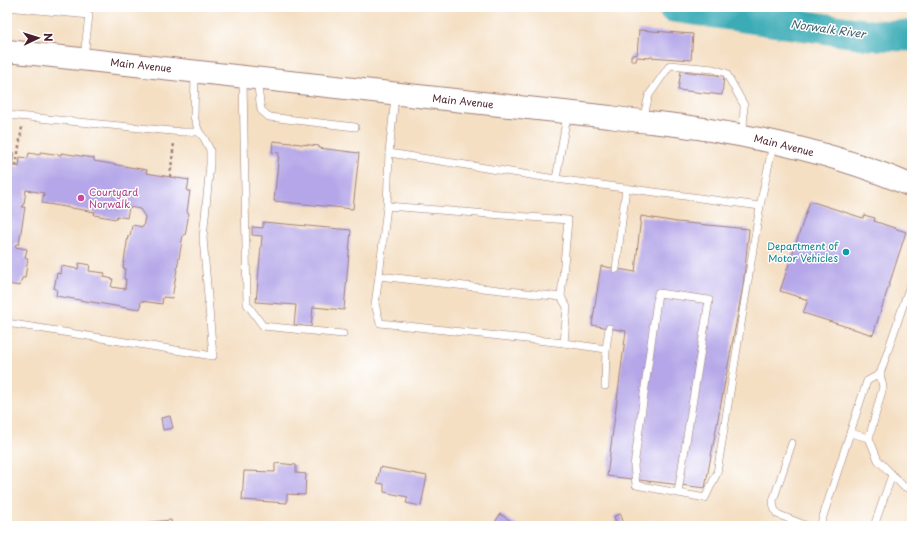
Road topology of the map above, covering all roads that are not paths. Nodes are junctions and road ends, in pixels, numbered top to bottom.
1 (7, 7) edge
2 (7, 51) edge
3 (84, 59) junction
4 (195, 71) junction
5 (250, 77) junction
6 (395, 93) junction
7 (567, 112) junction
8 (7, 115) edge
9 (643, 121) junction
10 (355, 128) dead end
11 (199, 132) junction
12 (743, 136) junction
13 (774, 142) junction
14 (389, 154) junction
15 (556, 179) junction
16 (912, 186) edge
17 (626, 188) junction
18 (387, 206) junction
19 (760, 206) junction
20 (616, 269) dead end
21 (379, 276) junction
22 (912, 279) edge
23 (561, 297) junction
24 (7, 323) edge
25 (609, 328) dead end
26 (343, 334) dead end
27 (564, 343) junction
28 (606, 349) junction
29 (880, 374) junction
30 (604, 386) dead end
31 (850, 433) junction
32 (869, 438) junction
33 (792, 443) dead end
34 (892, 475) junction
35 (912, 490) edge
36 (678, 492) junction
37 (807, 526) edge
38 (820, 526) edge
39 (874, 526) edge

1 - 3 lane
2 - 3 main road, Main Avenue
3 - 4 main road, Main Avenue
4 - 5 main road, Main Avenue
4 - 11 lane
5 - 6 main road, Main Avenue
5 - 10 lane
5 - 26 lane
6 - 7 main road, Main Avenue
6 - 14 lane
7 - 9 main road, Main Avenue
7 - 15 lane
8 - 11 lane
9 - 12 main road, Main Avenue
9 - 12 lane
11 - 24 lane
12 - 13 main road, Main Avenue
13 - 16 main road, Main Avenue
13 - 19 lane
14 - 15 lane
14 - 18 lane
15 - 17 lane
17 - 19 lane
17 - 20 lane
18 - 21 lane
18 - 23 lane
19 - 36 lane
21 - 23 lane
21 - 27 lane
22 - 29 lane
23 - 27 lane
25 - 28 lane
27 - 28 lane
28 - 30 lane
29 - 31 lane
29 - 32 lane
31 - 32 lane
31 - 38 lane
32 - 34 lane
33 - 37 lane
34 - 35 lane
34 - 39 lane
36 - 36 lane

